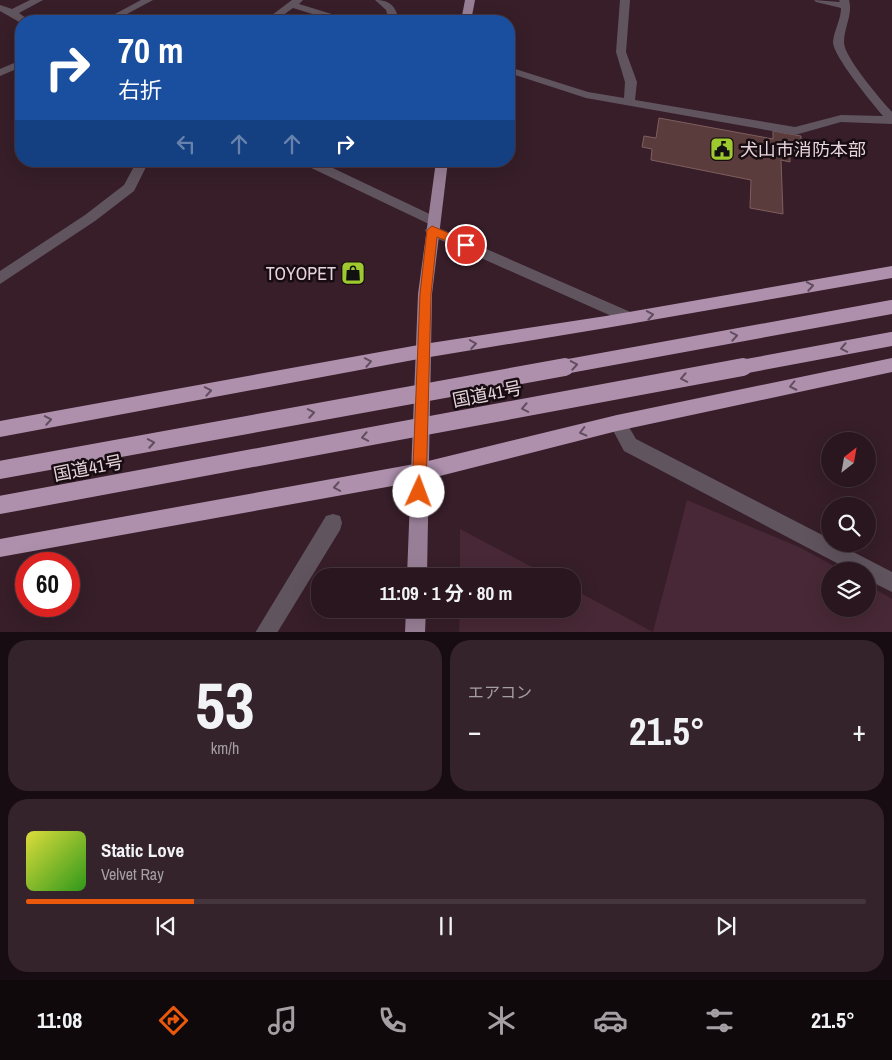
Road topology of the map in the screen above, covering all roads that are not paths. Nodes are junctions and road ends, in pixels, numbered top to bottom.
1 (38, 0) edge
2 (148, 0) edge
3 (380, 0) edge
4 (470, 0) edge
5 (626, 0) edge
6 (819, 0) edge
7 (295, 2) edge
8 (845, 3) edge
9 (0, 8) edge
10 (12, 13) junction
11 (15, 15) edge
12 (119, 15) edge
13 (277, 15) edge
14 (329, 15) edge
15 (392, 15) edge
16 (467, 15) edge
17 (15, 66) edge
18 (515, 72) edge
19 (0, 73) edge
20 (629, 103) junction
21 (892, 119) edge
22 (140, 167) edge
23 (319, 167) edge
24 (441, 167) edge
25 (432, 226) junction
26 (892, 272) edge
27 (0, 278) edge
28 (892, 307) edge
29 (630, 318) junction
30 (892, 339) edge
31 (424, 351) junction
32 (892, 365) edge
33 (618, 423) junction
34 (0, 429) edge
35 (0, 470) edge
36 (420, 472) junction
37 (0, 505) edge
38 (333, 523) dead end
39 (0, 548) edge
40 (417, 568) edge
41 (892, 582) edge
42 (416, 618) edge
43 (265, 632) edge
44 (415, 632) edge

1 - 10 street
2 - 12 street
3 - 15 street
4 - 16 main road
5 - 20 street
6 - 8 street
7 - 13 street
7 - 14 street
8 - 21 street
9 - 10 street
10 - 11 street
17 - 19 street
18 - 20 street
20 - 21 street
22 - 27 street
23 - 25 street
24 - 25 main road
25 - 29 street
25 - 31 main road
29 -> 26 highway
35 -> 28 highway, 国道41号, bridge
31 -> 29 highway
30 -> 37 highway, 国道41号, bridge
34 -> 31 highway
31 - 36 main road
32 -> 33 highway
33 -> 36 highway
33 - 41 street
36 -> 39 highway
36 - 40 main road
38 - 43 street
42 - 44 main road

